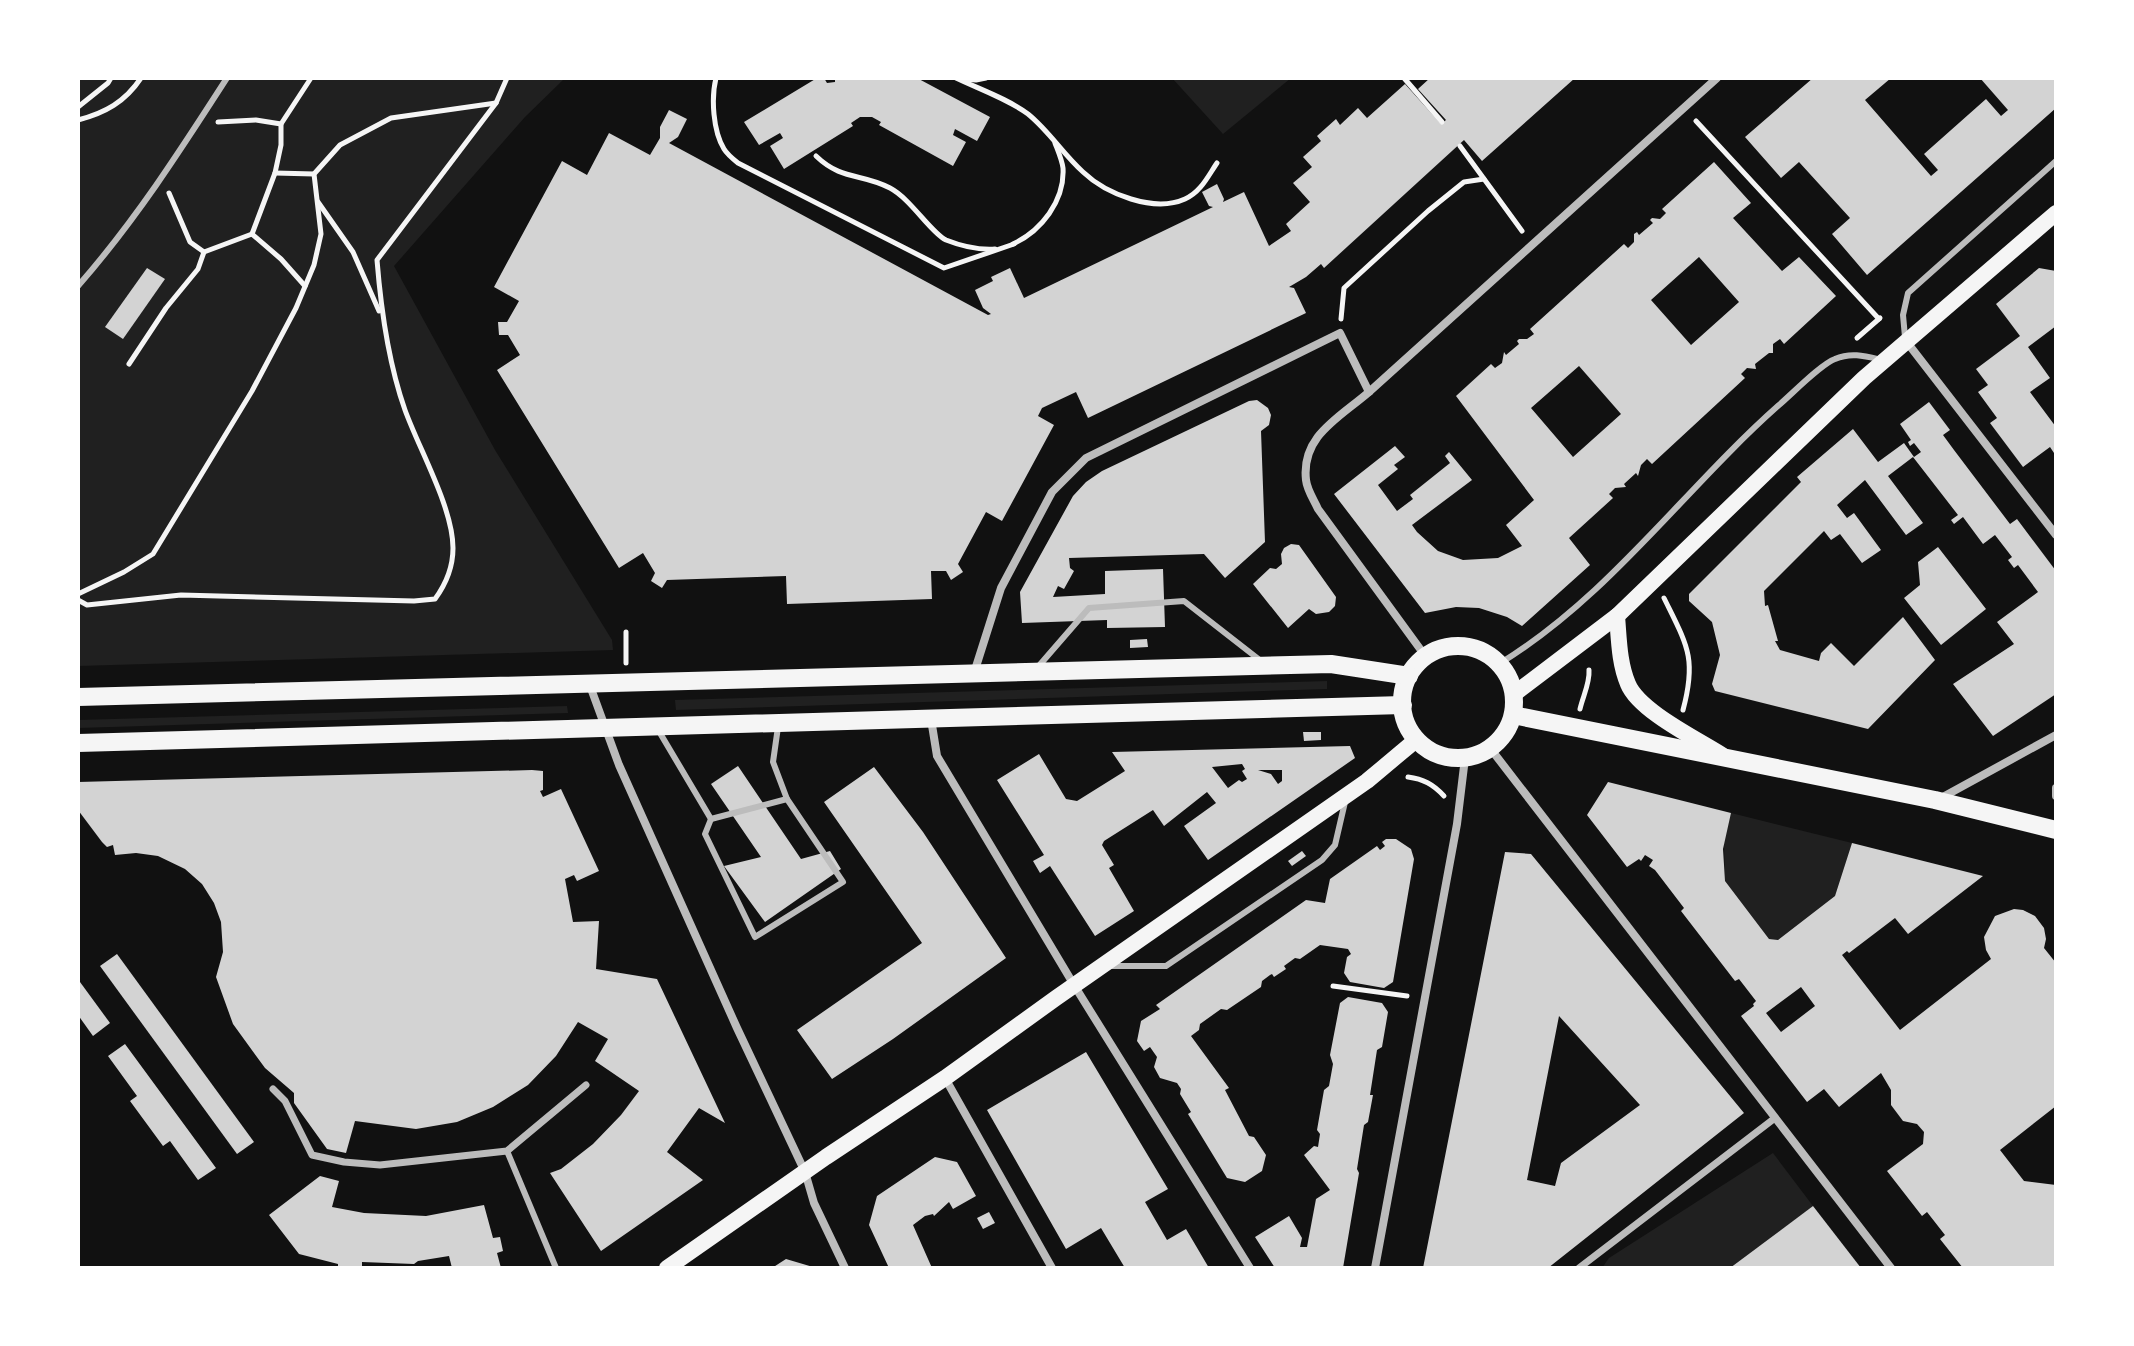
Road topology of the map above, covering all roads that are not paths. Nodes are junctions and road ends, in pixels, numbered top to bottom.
1 (227, 78) edge
2 (1717, 78) edge
3 (2056, 161) edge
4 (2056, 213) edge
5 (82, 277) edge
6 (78, 286) edge
7 (1906, 341) junction
8 (1883, 361) junction
9 (1369, 392) junction
10 (2056, 535) edge
11 (1617, 616) junction
12 (1426, 657) junction
13 (1499, 664) junction
14 (1267, 666) junction
15 (1033, 672) junction
16 (973, 674) junction
17 (1409, 676) junction
18 (589, 683) junction
19 (1514, 694) junction
20 (78, 697) edge
21 (1403, 705) junction
22 (1513, 715) junction
23 (931, 718) junction
24 (779, 722) junction
25 (655, 725) junction
26 (603, 727) junction
27 (2056, 735) edge
28 (1416, 740) junction
29 (78, 743) edge
30 (1490, 748) junction
31 (1465, 758) junction
32 (1727, 758) junction
33 (2056, 788) edge
34 (1346, 796) junction
35 (2056, 796) edge
36 (787, 799) junction
37 (1935, 800) junction
38 (711, 819) junction
39 (2056, 830) edge
40 (1102, 966) junction
41 (1074, 985) junction
42 (945, 1078) junction
43 (586, 1085) dead end
44 (273, 1089) dead end
45 (1775, 1118) junction
46 (507, 1151) junction
47 (805, 1172) junction
48 (556, 1268) edge
49 (667, 1268) edge
50 (845, 1268) edge
51 (1052, 1268) edge
52 (1250, 1268) edge
53 (1375, 1268) edge
54 (1579, 1268) edge
55 (1891, 1268) edge

1 - 5 lane
2 - 9 street
3 - 7 lane
4 - 7 main road
5 - 6 lane
7 - 8 main road
7 - 10 street
8 - 11 main road
8 - 13 lane
9 - 12 street
9 - 16 street
11 - 19 main road
11 - 32 main road
12 - 13 main road
12 - 17 main road
13 - 19 main road
14 - 15 main road
14 - 15 lane
14 - 17 main road
15 - 16 main road
16 - 18 main road
17 - 21 main road
18 - 20 main road
18 - 26 street
19 - 22 main road
21 - 23 main road
21 - 28 main road
22 - 30 main road
22 - 32 main road
23 - 24 main road
23 - 41 street
24 - 25 main road
24 - 36 lane
25 - 26 main road
25 - 38 lane
26 - 29 main road
26 - 47 street
27 - 37 street
28 - 31 main road
28 - 34 main road
30 - 31 main road
30 - 45 street
31 - 53 street
32 - 37 main road
33 - 35 street
34 - 40 main road
34 - 40 lane
36 - 38 lane
36 - 38 lane
37 - 39 main road
40 - 41 main road
41 - 42 main road
41 - 52 street
42 - 47 main road
42 - 51 street
43 - 46 street
44 - 46 street
45 - 54 street
45 - 55 street
46 - 48 lane
47 - 49 main road
47 - 50 street

